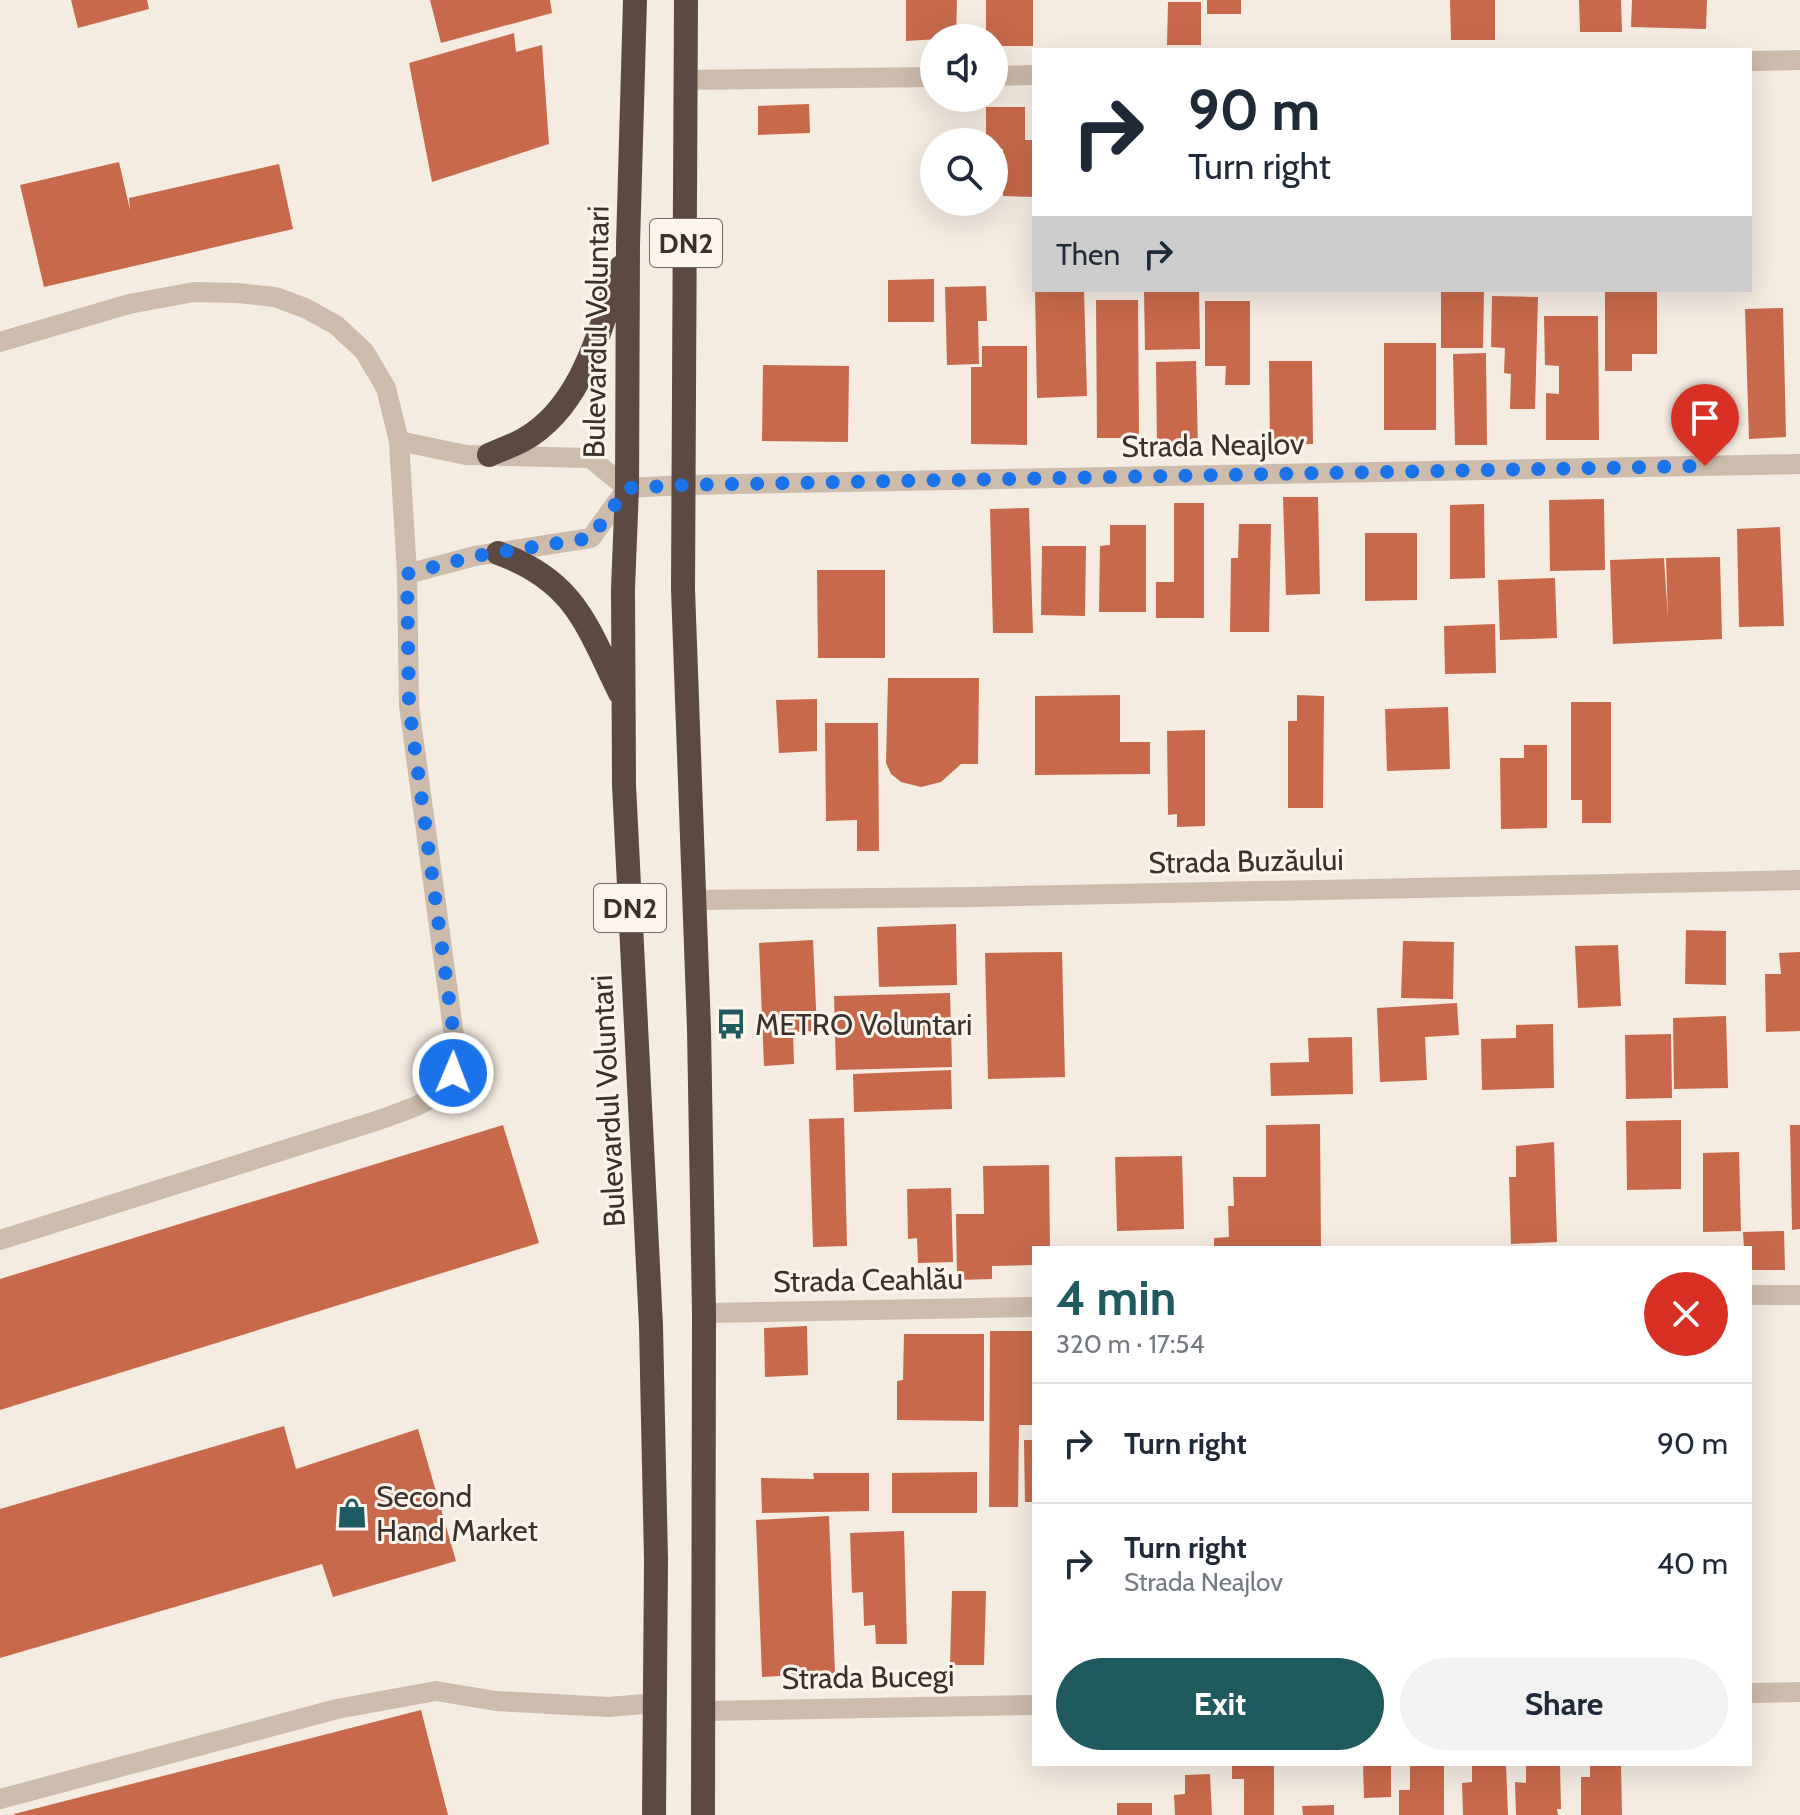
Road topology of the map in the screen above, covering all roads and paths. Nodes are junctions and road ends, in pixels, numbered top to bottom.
1 (635, 0) edge
2 (686, 0) edge
3 (1800, 60) edge
4 (1752, 61) edge
5 (1032, 75) edge
6 (1008, 76) edge
7 (920, 77) edge
8 (687, 80) junction
9 (628, 245) junction
10 (0, 342) edge
11 (399, 441) junction
12 (489, 455) junction
13 (1800, 464) edge
14 (684, 485) junction
15 (627, 488) junction
16 (498, 553) junction
17 (407, 574) junction
18 (622, 697) junction
19 (1800, 880) edge
20 (694, 900) junction
21 (0, 1240) edge
22 (1752, 1295) edge
23 (1800, 1295) edge
24 (1032, 1307) edge
25 (704, 1313) junction
26 (1800, 1692) edge
27 (1752, 1693) edge
28 (655, 1703) junction
29 (1032, 1705) edge
30 (704, 1711) junction
31 (0, 1799) edge
32 (654, 1815) edge
33 (703, 1815) edge

1 - 9 highway, Bulevardul Voluntari / DN2
2 - 8 highway, DN2
3 - 4 street
5 - 6 street
7 - 8 street
8 - 14 highway, DN2
9 - 12 highway
9 - 15 highway, Bulevardul Voluntari / DN2
10 - 11 street
11 - 12 street
11 - 17 street
12 - 15 street
13 - 14 street, Strada Neajlov
14 - 15 street, Strada Neajlov
14 - 20 highway, DN2
15 - 16 street
15 - 18 highway, Bulevardul Voluntari / DN2
16 - 17 street
16 - 18 highway
17 - 21 street
18 - 28 highway, Bulevardul Voluntari / DN2
19 - 20 street, Strada Buzăului
20 - 25 highway, DN2
22 - 23 street
24 - 25 street, Strada Ceahlău
25 - 30 highway, DN2
26 - 27 street
28 - 31 street
28 - 32 highway, Bulevardul Voluntari / DN2
29 - 30 street, Strada Bucegi
30 - 33 highway, DN2

